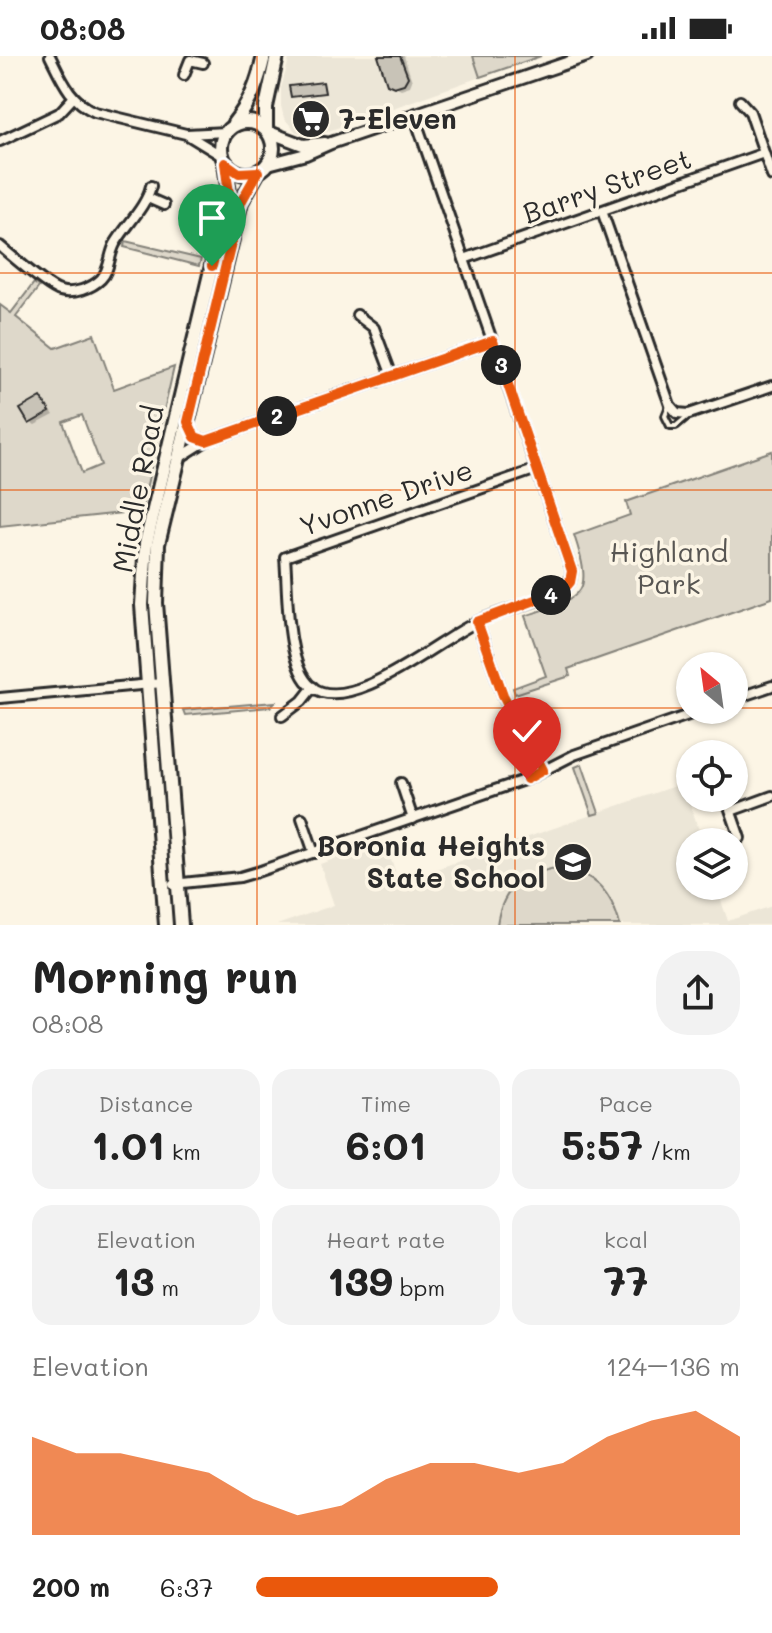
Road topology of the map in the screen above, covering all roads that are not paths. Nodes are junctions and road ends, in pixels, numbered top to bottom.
1 (50, 56) edge
2 (264, 56) edge
3 (277, 56) edge
4 (587, 56) edge
5 (189, 58) edge
6 (203, 63) dead end
7 (184, 75) dead end
8 (73, 98) junction
9 (740, 101) dead end
10 (414, 115) junction
11 (229, 129) junction
12 (268, 131) junction
13 (186, 134) junction
14 (0, 141) edge
15 (331, 143) junction
16 (764, 153) junction
17 (224, 159) junction
18 (263, 168) junction
19 (772, 176) edge
20 (151, 186) dead end
21 (148, 198) junction
22 (164, 205) dead end
23 (602, 211) junction
24 (0, 246) edge
25 (464, 259) junction
26 (357, 315) dead end
27 (493, 341) junction
28 (392, 376) junction
29 (772, 386) edge
30 (670, 405) junction
31 (689, 414) junction
32 (188, 422) junction
33 (206, 441) junction
34 (178, 459) junction
35 (537, 469) junction
36 (477, 622) junction
37 (162, 683) junction
38 (148, 685) junction
39 (772, 686) edge
40 (313, 687) junction
41 (748, 694) edge
42 (0, 698) edge
43 (282, 716) dead end
44 (676, 719) edge
45 (543, 770) junction
46 (401, 783) dead end
47 (772, 796) edge
48 (748, 805) edge
49 (302, 818) dead end
50 (413, 819) junction
51 (314, 853) junction
52 (178, 884) junction
53 (163, 885) junction
54 (166, 925) edge
55 (181, 925) edge

1 - 8 street
2 - 11 main road
3 - 12 main road
4 - 10 street
5 - 6 street
5 - 7 street
8 - 13 street
8 - 14 street
9 - 16 street
10 - 15 street
10 - 25 street
11 - 12 main road
11 - 13 street
11 - 17 main road
12 - 15 street
12 - 18 main road
13 - 17 street
15 - 18 street
16 - 19 street
16 - 23 street, Barry Street
17 - 18 main road
17 - 38 main road, Middle Road
18 - 32 main road, Middle Road
20 - 21 street
21 - 22 street
21 - 24 street
23 - 25 street, Barry Street
23 - 30 street
25 - 27 street
26 - 28 street
27 - 28 street
27 - 35 street
28 - 33 street
29 - 31 street
30 - 31 street
30 - 31 lane
32 - 33 street
32 - 34 main road, Middle Road
33 - 34 street
34 - 37 main road, Middle Road
35 - 36 street
35 - 40 street, Yvonne Drive
36 - 40 street
36 - 45 street
37 - 38 street
37 - 52 main road, Middle Road
38 - 42 street
38 - 53 main road, Middle Road
39 - 41 street
40 - 43 street
44 - 45 street
45 - 50 street
46 - 50 street
47 - 48 street
49 - 51 street
50 - 51 street
51 - 52 street
52 - 53 street
52 - 55 main road, Middle Road
53 - 54 main road, Middle Road

